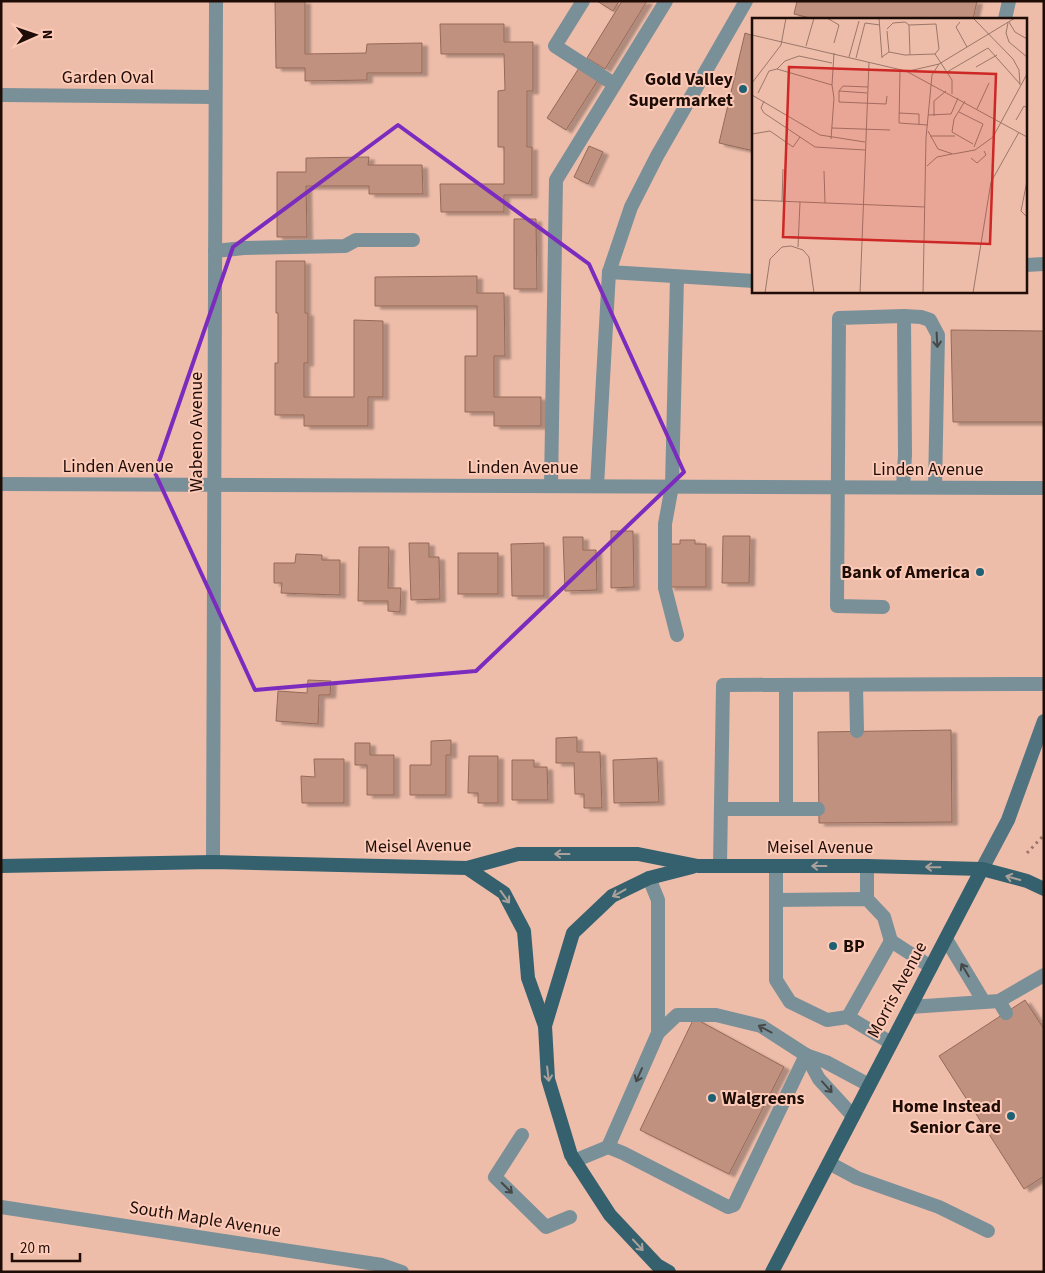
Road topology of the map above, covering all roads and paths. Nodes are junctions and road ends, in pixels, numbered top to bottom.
1 (216, 1) edge
2 (583, 1) edge
3 (666, 1) edge
4 (746, 1) edge
5 (1009, 1) edge
6 (1005, 18) edge
7 (614, 84) junction
8 (1, 96) edge
9 (216, 97) junction
10 (413, 240) dead end
11 (215, 250) junction
12 (1044, 264) edge
13 (1028, 265) edge
14 (609, 272) junction
15 (677, 277) junction
16 (752, 281) edge
17 (904, 316) junction
18 (1, 484) edge
19 (215, 486) junction
20 (550, 486) junction
21 (597, 486) junction
22 (672, 486) junction
23 (836, 487) junction
24 (903, 487) junction
25 (935, 487) junction
26 (1044, 488) edge
27 (883, 607) dead end
28 (677, 635) dead end
29 (1044, 684) edge
30 (786, 685) junction
31 (856, 685) junction
32 (1044, 721) edge
33 (857, 731) dead end
34 (721, 809) junction
35 (786, 809) junction
36 (818, 809) dead end
37 (1044, 835) edge
38 (1027, 853) dead end
39 (213, 862) junction
40 (1, 866) edge
41 (698, 866) junction
42 (720, 866) junction
43 (776, 866) junction
44 (867, 866) junction
45 (467, 868) junction
46 (982, 869) junction
47 (649, 878) junction
48 (1044, 889) edge
49 (776, 900) junction
50 (867, 900) junction
51 (946, 939) junction
52 (890, 941) junction
53 (931, 967) junction
54 (1044, 975) edge
55 (984, 1002) junction
56 (910, 1007) junction
57 (848, 1017) junction
58 (545, 1026) junction
59 (658, 1032) junction
60 (892, 1043) junction
61 (806, 1055) junction
62 (869, 1085) junction
63 (853, 1116) junction
64 (522, 1134) dead end
65 (608, 1147) junction
66 (574, 1161) junction
67 (829, 1163) junction
68 (1, 1207) edge
69 (570, 1217) dead end
70 (988, 1231) dead end
71 (402, 1272) edge
72 (669, 1272) edge
73 (772, 1272) edge

1 - 9 street, Wabeno Avenue
2 - 7 street
3 - 7 street
4 - 14 street
5 - 6 street
7 - 20 street
8 - 9 street, Garden Oval
9 - 11 street, Wabeno Avenue
10 - 11 street
11 - 19 street, Wabeno Avenue
12 - 13 street
14 - 15 street
14 - 21 street
15 - 16 street
15 - 22 street
17 - 23 street
17 - 24 street
17 -> 25 street
18 - 19 street, Linden Avenue
19 - 20 street, Linden Avenue
19 - 39 street, Wabeno Avenue
20 - 21 street, Linden Avenue
21 - 22 street, Linden Avenue
22 - 23 street, Linden Avenue
22 - 28 street
23 - 24 street, Linden Avenue
23 - 27 street
24 - 25 street, Linden Avenue
25 - 26 street, Linden Avenue
29 - 31 street
30 - 31 street
30 - 34 street
30 - 35 street
31 - 33 street
32 - 46 main road, Morris Avenue
34 - 35 street
34 - 42 street
35 - 36 street
37 - 38 path
39 - 40 main road, Meisel Avenue
39 - 45 main road, Meisel Avenue
41 - 42 main road, Meisel Avenue
41 -> 45 main road, Meisel Avenue
41 - 47 main road
42 - 43 main road, Meisel Avenue
44 -> 43 main road, Meisel Avenue
43 - 49 street
46 -> 44 main road, Meisel Avenue
44 - 50 street
45 -> 58 main road
48 -> 46 main road, Meisel Avenue
46 - 51 main road, Morris Avenue
47 -> 58 main road
47 - 59 street
49 - 50 street
49 - 57 street
50 - 52 street
51 - 53 main road, Morris Avenue
55 -> 51 street
52 - 53 street
52 - 57 street
53 - 56 main road, Morris Avenue
54 - 55 street
55 - 56 street
56 - 60 main road, Morris Avenue
57 - 60 street
58 -> 66 main road
61 -> 59 street
59 -> 65 street
60 - 62 main road, Morris Avenue
61 - 62 street
61 -> 63 street
61 - 65 street
62 - 63 main road, Morris Avenue
63 - 67 main road, Morris Avenue
64 -> 69 street
65 - 66 street
66 -> 72 main road
67 - 70 street
67 - 73 main road, Morris Avenue
68 - 71 street, South Maple Avenue

